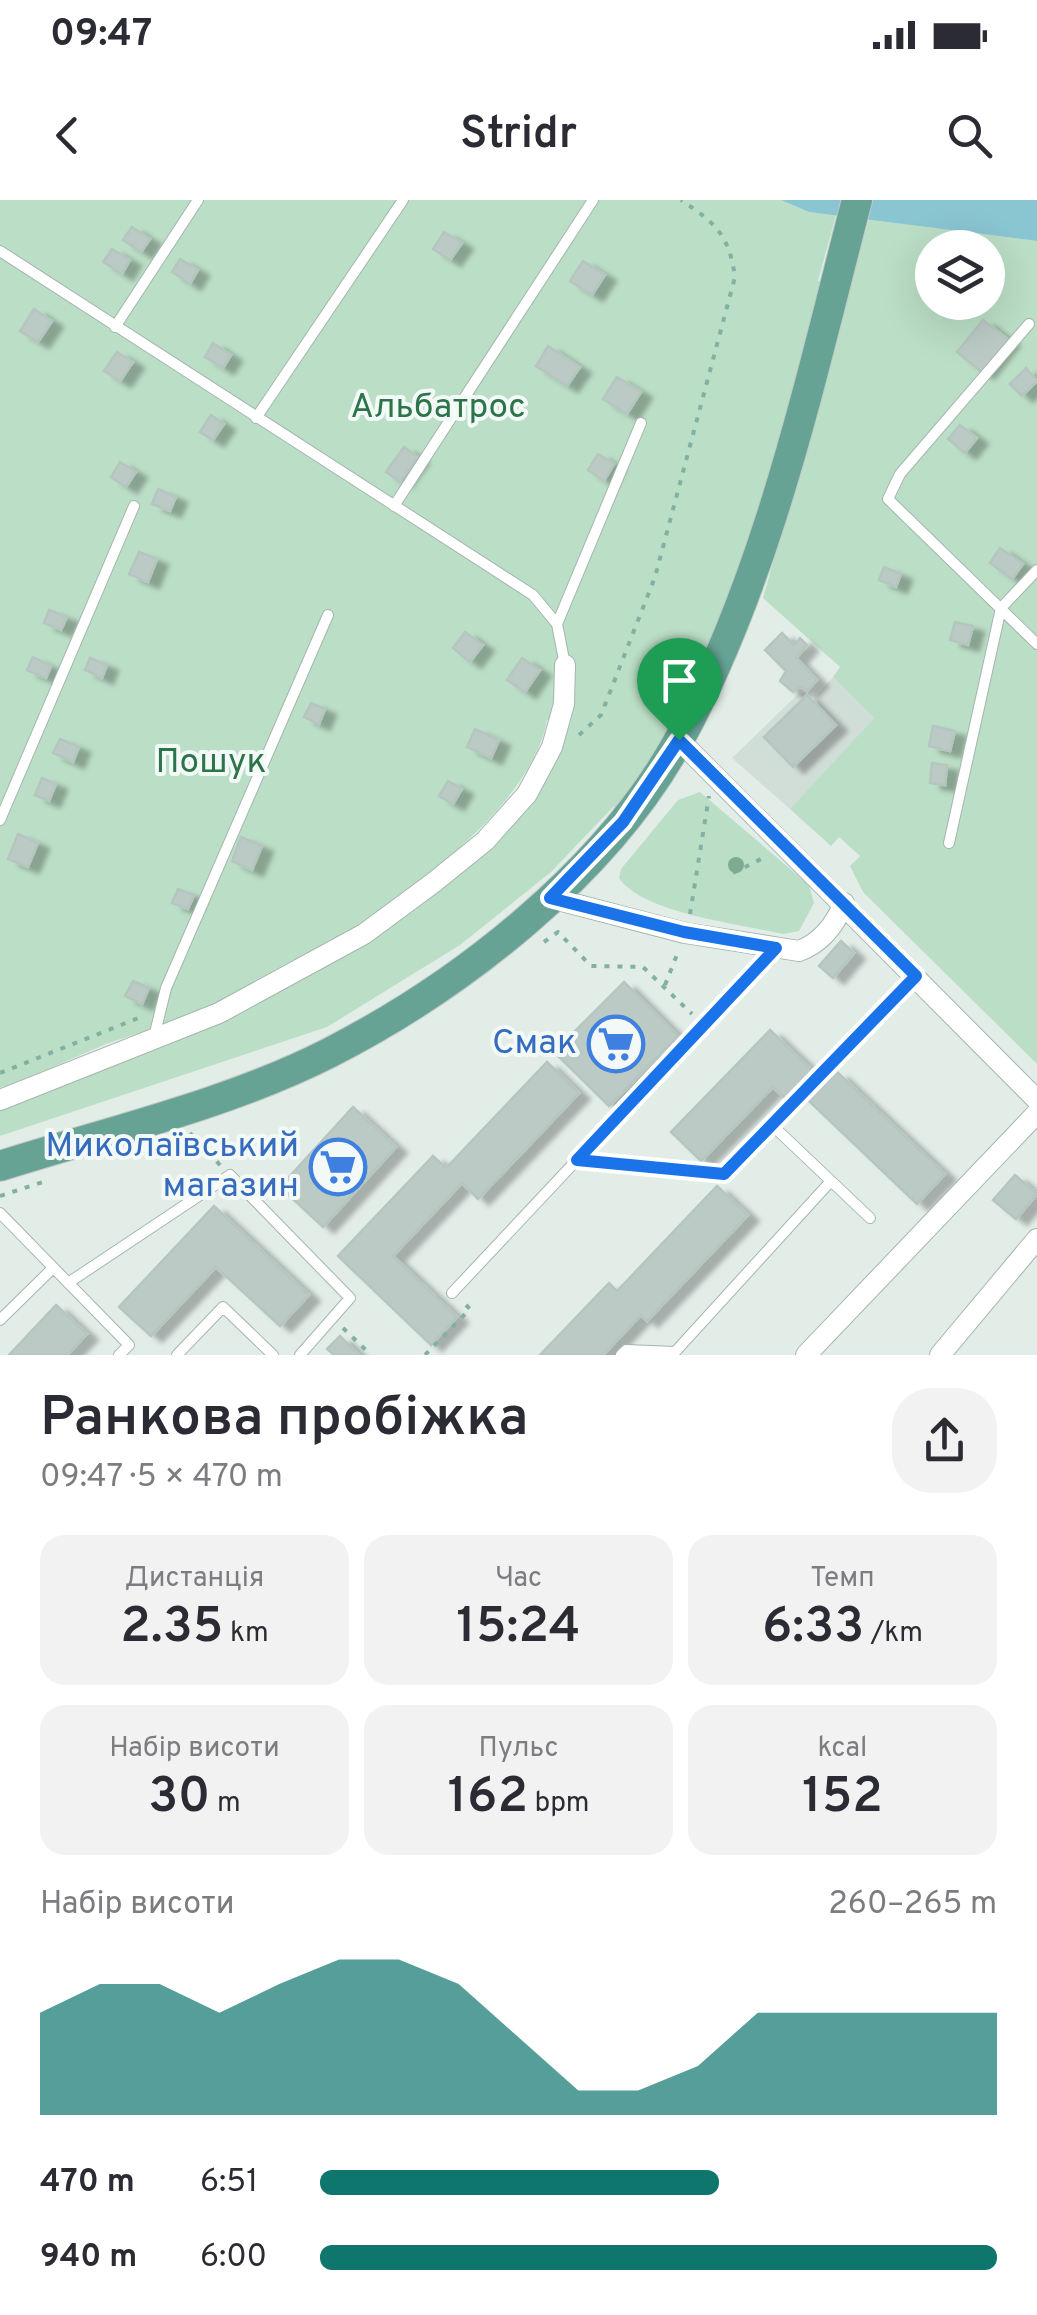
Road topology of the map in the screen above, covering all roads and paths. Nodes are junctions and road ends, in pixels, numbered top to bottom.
1 (198, 200) edge
2 (403, 200) edge
3 (593, 200) edge
4 (680, 200) edge
5 (858, 200) edge
6 (0, 252) edge
7 (1029, 324) dead end
8 (115, 327) junction
9 (256, 418) junction
10 (642, 423) dead end
11 (134, 506) dead end
12 (394, 506) junction
13 (1037, 570) edge
14 (1001, 608) junction
15 (328, 615) dead end
16 (557, 624) junction
17 (1037, 644) edge
18 (565, 664) joint
19 (679, 740) junction
20 (552, 747) junction
21 (720, 779) junction
22 (0, 820) edge
23 (785, 842) junction
24 (950, 843) dead end
25 (732, 873) dead end
26 (550, 898) junction
27 (844, 903) junction
28 (684, 932) junction
29 (776, 948) junction
30 (916, 976) junction
31 (664, 988) dead end
32 (160, 1009) junction
33 (154, 1038) junction
34 (0, 1074) edge
35 (0, 1100) edge
36 (1037, 1100) edge
37 (1037, 1114) edge
38 (772, 1125) junction
39 (190, 1133) dead end
40 (577, 1160) junction
41 (0, 1166) edge
42 (724, 1174) joint
43 (230, 1175) junction
44 (830, 1181) junction
45 (0, 1213) edge
46 (870, 1218) dead end
47 (1037, 1238) edge
48 (53, 1268) junction
49 (68, 1283) junction
50 (452, 1294) joint
51 (333, 1318) junction
52 (0, 1320) edge
53 (129, 1345) junction
54 (119, 1355) edge
55 (140, 1355) edge
56 (177, 1355) edge
57 (273, 1355) edge
58 (300, 1355) edge
59 (371, 1355) edge
60 (425, 1355) edge
61 (621, 1355) edge
62 (806, 1355) edge
63 (940, 1355) edge

1 - 8 lane
2 - 9 lane
3 - 12 lane
4 - 20 path
5 - 19 main road
6 - 8 lane
7 - 14 lane
8 - 9 lane
9 - 12 lane
10 - 16 lane
11 - 22 lane
12 - 16 lane
13 - 14 lane
14 - 17 lane
14 - 24 lane
15 - 32 lane
16 - 18 lane
18 - 20 street
19 - 21 street
19 - 26 main road
20 - 33 street
21 - 23 street
21 - 28 path
23 - 25 path
23 - 27 street
26 - 28 street
26 - 41 main road
27 - 29 street
27 - 30 street
28 - 29 street
28 - 31 path
29 - 40 lane
30 - 36 street
30 - 38 lane
32 - 33 lane
32 - 34 path
33 - 35 street
37 - 62 street
38 - 42 lane
38 - 44 lane
39 - 43 path
40 - 42 path
40 - 50 lane
43 - 49 lane
43 - 51 lane
44 - 46 lane
44 - 61 lane
45 - 48 lane
47 - 63 street
48 - 49 lane
48 - 52 lane
49 - 53 lane
50 - 60 path
51 - 58 lane
51 - 59 path
53 - 54 lane
53 - 55 lane
56 - 57 lane

